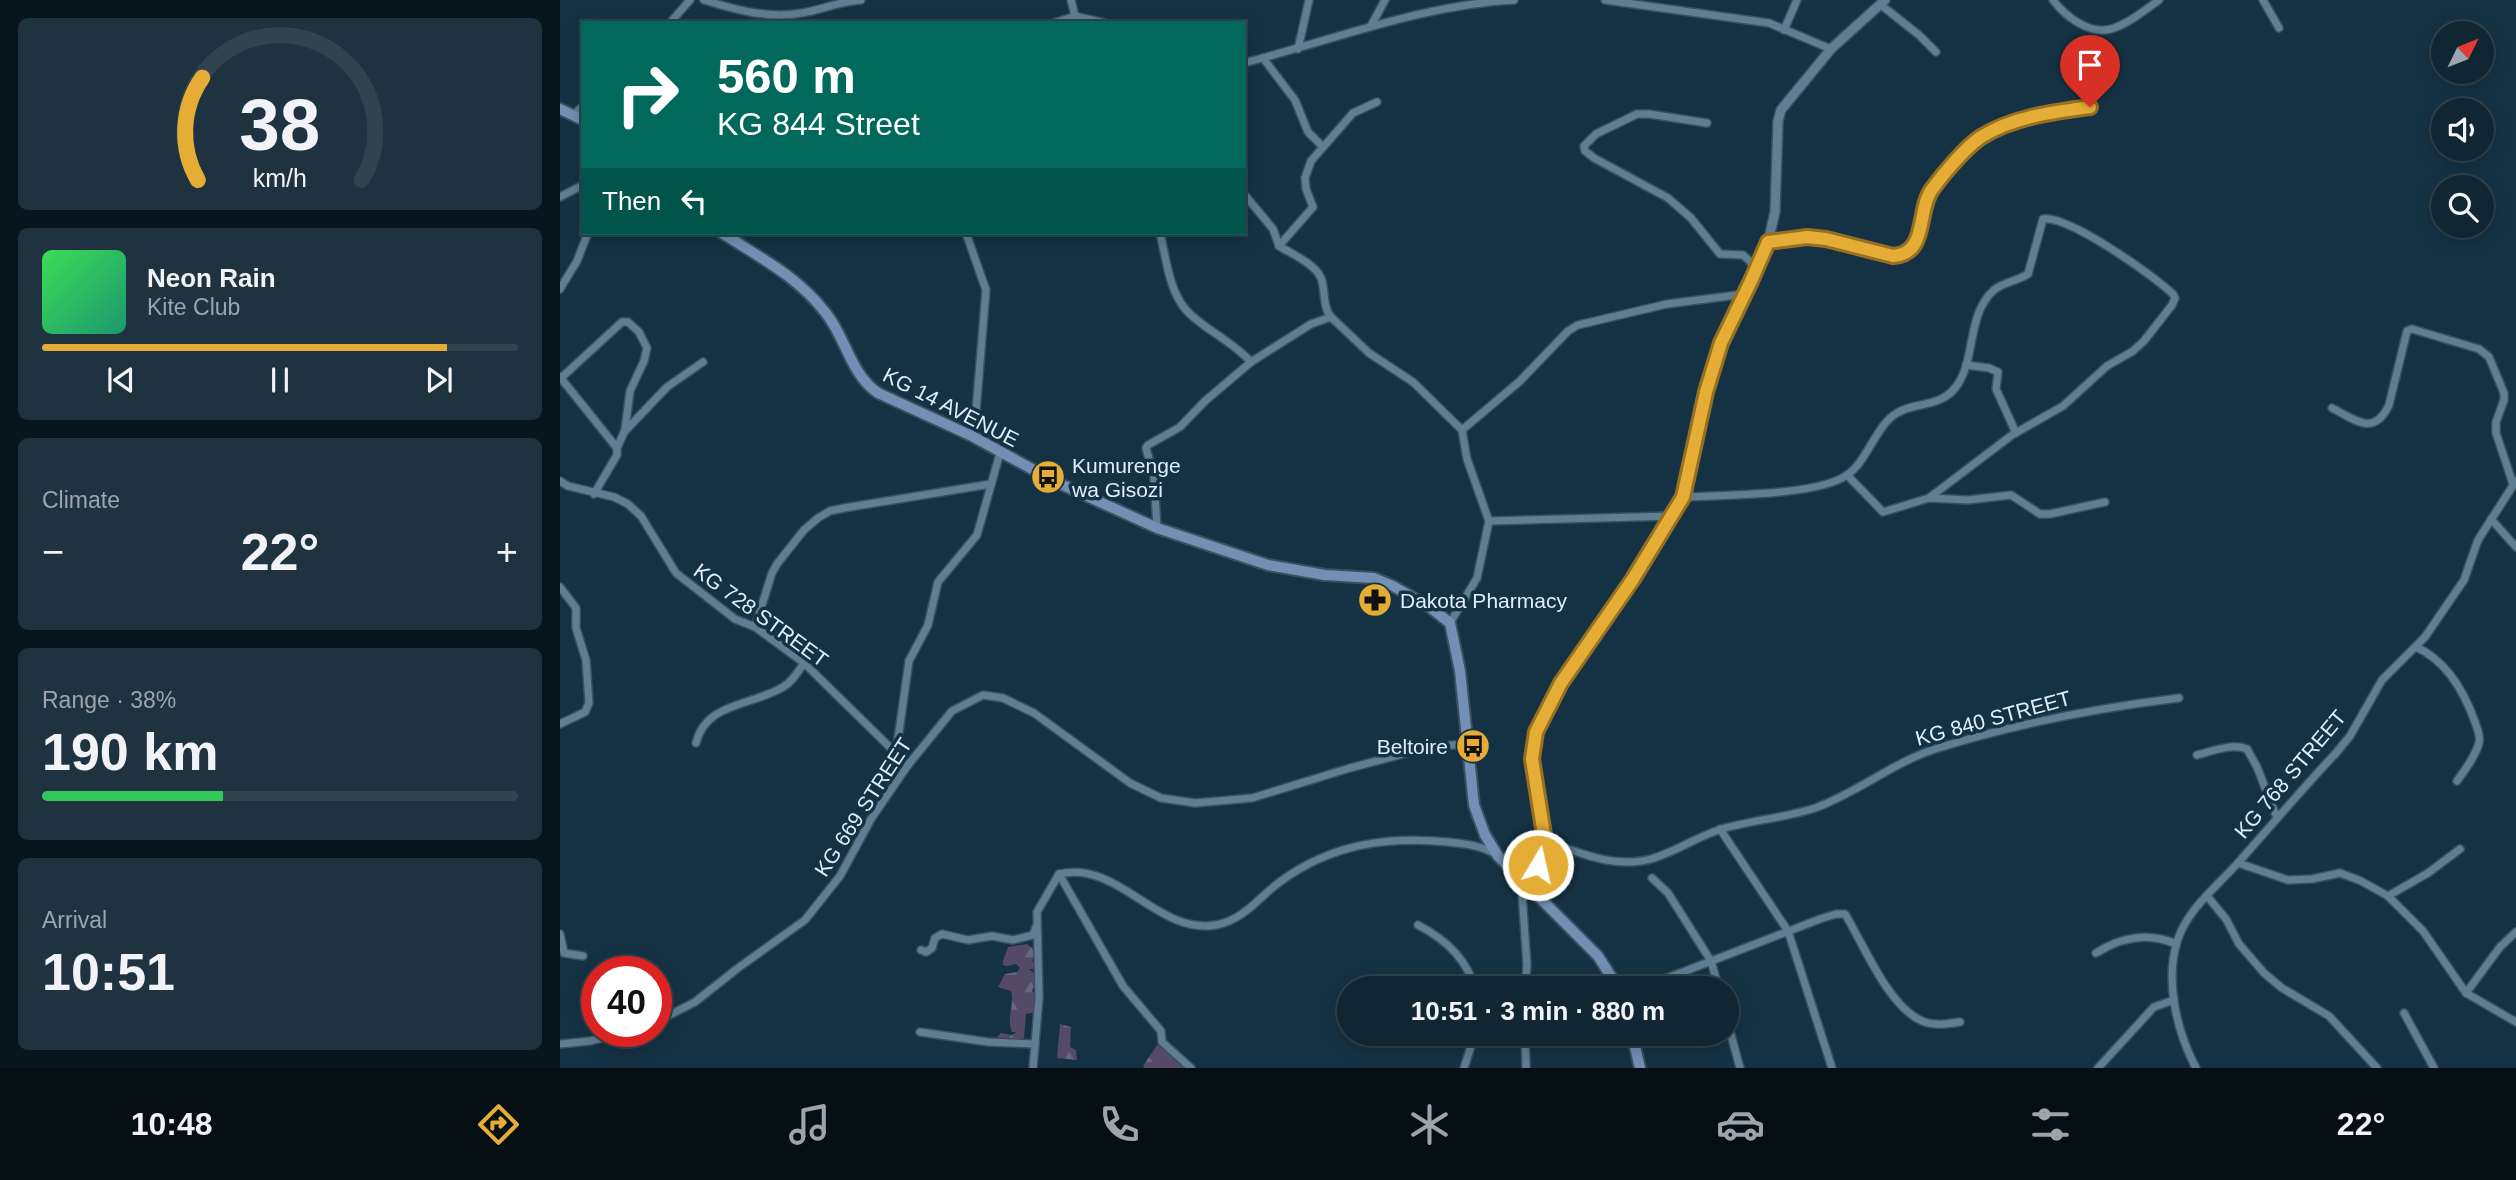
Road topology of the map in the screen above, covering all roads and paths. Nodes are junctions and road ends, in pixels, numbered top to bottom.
1 (690, 0) edge
2 (705, 0) edge
3 (861, 0) edge
4 (1071, 0) edge
5 (1309, 0) edge
6 (1385, 0) edge
7 (1514, 0) edge
8 (1605, 0) edge
9 (1797, 0) edge
10 (2053, 0) edge
11 (2159, 0) edge
12 (2263, 0) edge
13 (1616, 1) edge
14 (1883, 3) edge
15 (1075, 16) junction
16 (672, 21) edge
17 (1060, 21) edge
18 (1096, 21) edge
19 (1373, 24) junction
20 (2279, 28) dead end
21 (1784, 30) junction
22 (1298, 49) junction
23 (1831, 49) junction
24 (1936, 52) dead end
25 (1262, 58) junction
26 (1246, 62) edge
27 (1377, 103) dead end
28 (2090, 107) dead end
29 (560, 109) edge
30 (578, 118) edge
31 (1707, 122) dead end
32 (1323, 147) junction
33 (581, 187) edge
34 (1246, 196) edge
35 (560, 197) edge
36 (587, 235) edge
37 (725, 235) edge
38 (967, 235) edge
39 (1160, 235) edge
40 (1768, 242) junction
41 (1279, 246) junction
42 (1757, 268) junction
43 (560, 289) edge
44 (1745, 294) junction
45 (1331, 317) junction
46 (703, 362) dead end
47 (1251, 362) junction
48 (1966, 365) junction
49 (560, 378) edge
50 (2332, 408) dead end
51 (625, 430) junction
52 (1462, 430) junction
53 (2016, 433) junction
54 (972, 436) junction
55 (617, 448) junction
56 (1000, 453) junction
57 (1847, 475) junction
58 (560, 481) edge
59 (2515, 483) edge
60 (991, 484) junction
61 (594, 494) junction
62 (1683, 497) junction
63 (1929, 498) junction
64 (2105, 502) dead end
65 (1672, 516) junction
66 (2491, 519) junction
67 (1489, 522) junction
68 (1157, 528) junction
69 (2516, 547) edge
70 (560, 587) edge
71 (1450, 624) junction
72 (755, 627) junction
73 (2416, 647) junction
74 (804, 663) junction
75 (2179, 698) dead end
76 (560, 724) edge
77 (695, 743) dead end
78 (1466, 744) junction
79 (896, 753) junction
80 (2197, 755) dead end
81 (908, 765) junction
82 (2457, 781) dead end
83 (2277, 818) junction
84 (1720, 829) junction
85 (1545, 841) junction
86 (2460, 849) dead end
87 (1497, 856) junction
88 (2238, 863) junction
89 (1059, 874) junction
90 (1521, 878) junction
91 (1652, 878) dead end
92 (1531, 890) junction
93 (2207, 896) junction
94 (2388, 896) junction
95 (1037, 912) junction
96 (1418, 925) dead end
97 (1788, 932) junction
98 (2516, 932) edge
99 (560, 934) edge
100 (2176, 944) junction
101 (920, 950) dead end
102 (2096, 953) dead end
103 (583, 956) dead end
104 (1712, 961) junction
105 (1471, 976) edge
106 (1526, 976) edge
107 (1611, 976) edge
108 (1673, 976) edge
109 (1716, 976) edge
110 (2466, 993) junction
111 (2174, 1000) junction
112 (2404, 1013) dead end
113 (672, 1014) edge
114 (2516, 1022) edge
115 (1960, 1023) dead end
116 (920, 1032) dead end
117 (581, 1042) edge
118 (560, 1044) edge
119 (1035, 1044) junction
120 (1471, 1046) edge
121 (1525, 1046) edge
122 (1635, 1046) edge
123 (1734, 1046) edge
124 (1033, 1068) edge
125 (1191, 1068) edge
126 (1464, 1068) edge
127 (1526, 1068) edge
128 (1640, 1068) edge
129 (1740, 1068) edge
130 (1832, 1068) edge
131 (2098, 1068) edge
132 (2196, 1068) edge
133 (2377, 1068) edge
134 (2434, 1068) edge

1 - 16 street
2 - 3 street
4 - 15 street
5 - 22 street
6 - 19 street
7 - 19 street
8 - 13 street
9 - 21 street
10 - 11 street
12 - 20 street
13 - 21 street
14 - 23 street
14 - 24 street
15 - 17 street
15 - 18 street
19 - 22 street
21 - 23 street
22 - 25 street
23 - 40 street
25 - 26 street
25 - 32 street
27 - 32 street
28 - 40 street
29 - 30 main road
31 - 42 street
32 - 41 street
33 - 35 street
34 - 41 street
36 - 43 street
37 - 54 main road, KG 14 AVENUE
38 - 54 street
39 - 47 street
40 - 42 street
41 - 45 street
42 - 44 street
44 - 52 street
44 - 62 street
45 - 47 street
45 - 52 street
46 - 51 street
47 - 68 street
48 - 53 street
48 - 53 street
48 - 57 street
49 - 51 street
49 - 55 street
50 - 59 street
51 - 55 street
52 - 67 street
53 - 63 street
54 - 56 main road, KG 14 AVENUE
55 - 61 street
56 - 60 street
56 - 68 main road, KG 14 AVENUE
57 - 62 street
57 - 63 street
58 - 61 street, KG 728 STREET
59 - 66 street, KG 768 STREET
60 - 72 street
60 - 79 street
61 - 72 street, KG 728 STREET
62 - 65 street
63 - 64 street
65 - 67 street
65 - 85 street
66 - 69 street
66 - 73 street, KG 768 STREET
67 - 71 street
68 - 71 main road, KG 14 AVENUE
70 - 76 street
71 - 78 main road
72 - 74 street, KG 728 STREET
73 - 82 street
73 - 83 street, KG 768 STREET
74 - 77 street
74 - 79 street, KG 728 STREET
75 - 84 street, KG 840 STREET
78 - 81 street, KG 669 STREET
78 - 87 main road
79 - 81 street, KG 728 STREET
80 - 83 street
81 - 113 street, KG 669 STREET
83 - 88 street, KG 768 STREET
84 - 85 street, KG 840 STREET
84 - 97 street
85 - 92 street
86 - 94 street
87 - 89 street
87 - 90 main road
88 - 93 street, KG 768 STREET
88 - 94 street
89 - 95 street
89 - 125 street
90 - 92 main road
90 - 106 street
91 - 104 street
92 - 107 main road
93 - 100 street, KG 768 STREET
93 - 133 street
94 - 110 street
95 - 101 street
95 - 119 street
96 - 105 street
97 - 104 street
97 - 115 street
97 - 130 street
98 - 110 street
99 - 103 street
100 - 102 street
100 - 111 street, KG 768 STREET
104 - 108 street
104 - 109 street
110 - 114 street
111 - 131 street
111 - 132 street, KG 768 STREET
112 - 134 street
116 - 119 street
117 - 118 street
119 - 124 street
120 - 126 street
121 - 127 street
122 - 128 main road
123 - 129 street

